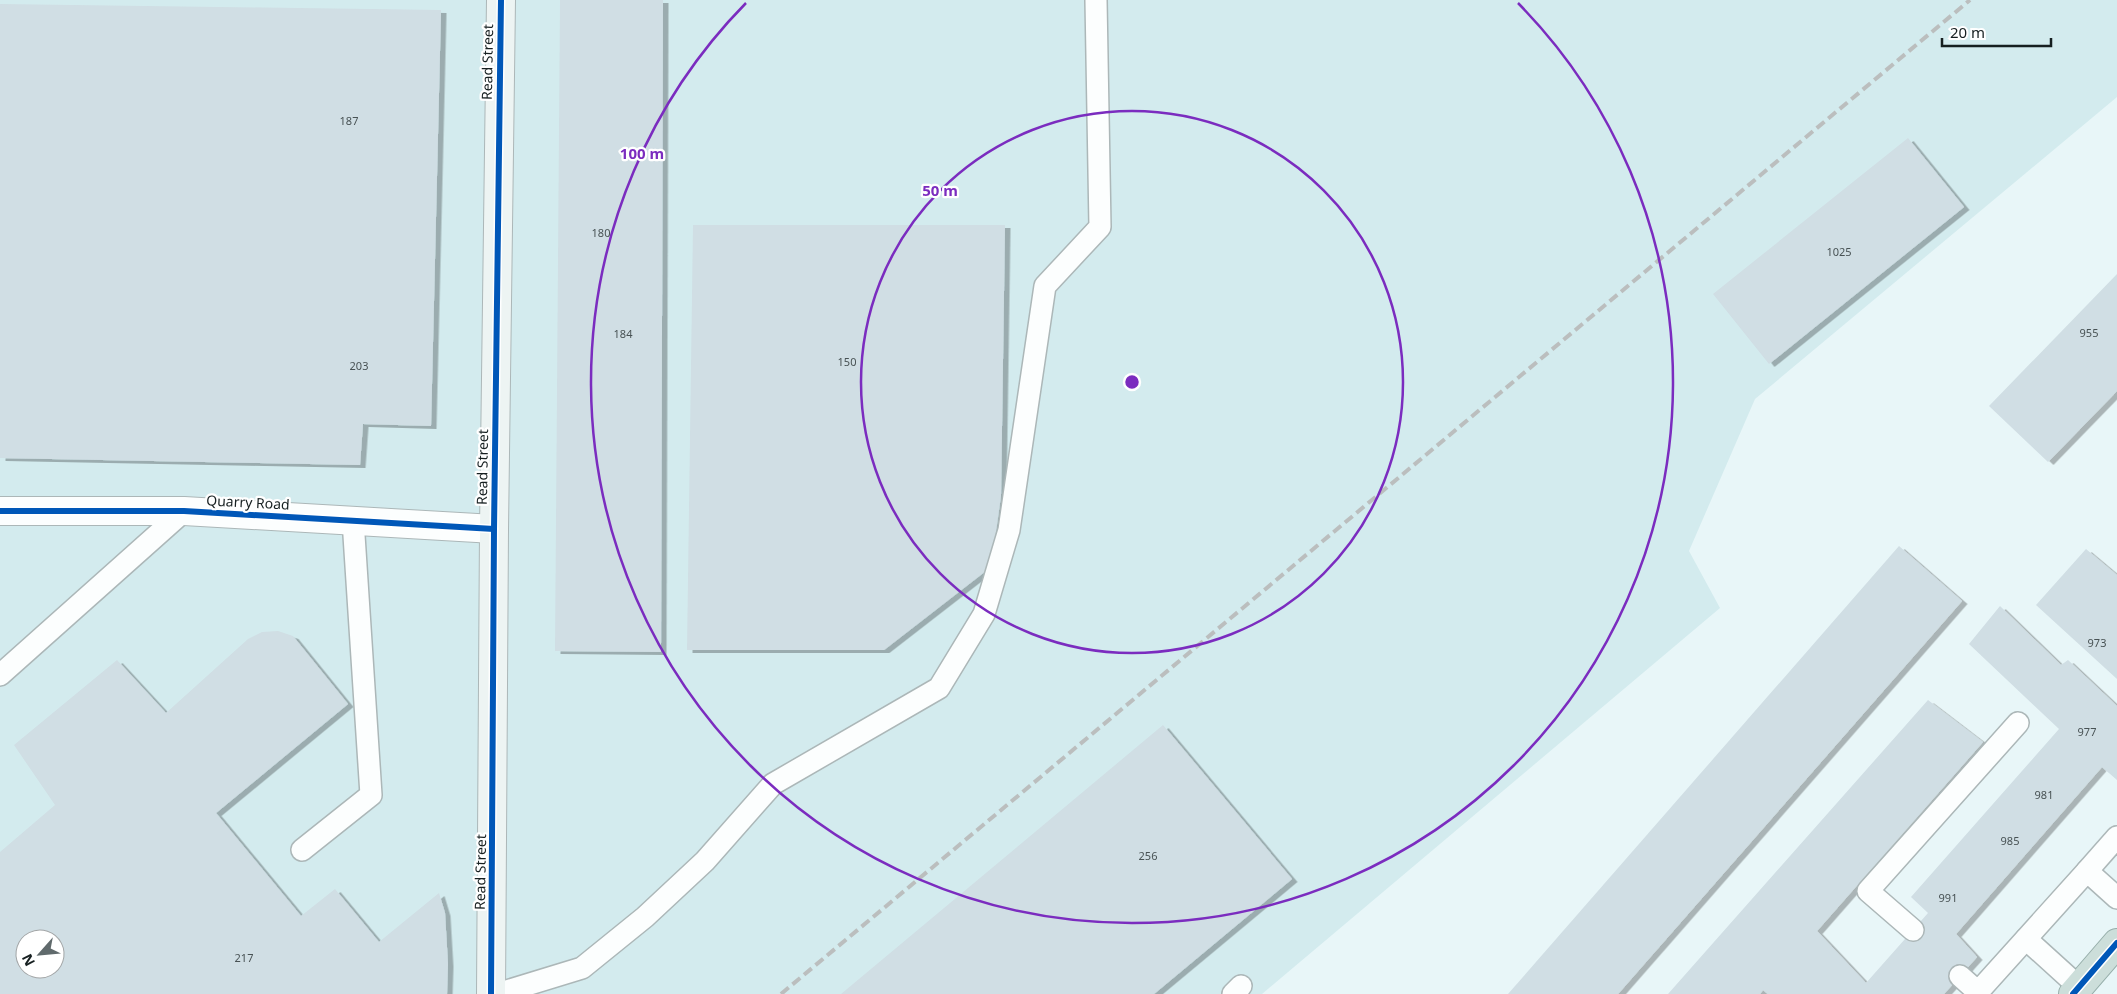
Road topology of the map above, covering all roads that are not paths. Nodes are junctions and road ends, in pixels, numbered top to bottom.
1 (501, 0) edge
2 (1096, 0) edge
3 (0, 511) edge
4 (184, 511) junction
5 (353, 520) junction
6 (494, 529) junction
7 (0, 674) edge
8 (2018, 723) dead end
9 (2117, 837) edge
10 (302, 850) dead end
11 (2086, 871) junction
12 (2117, 898) edge
13 (1913, 930) dead end
14 (2026, 939) junction
15 (2117, 943) edge
16 (1960, 976) dead end
17 (2076, 990) edge
18 (1978, 993) edge
19 (491, 994) edge
20 (497, 994) edge

1 - 6 street, Read Street
2 - 20 lane
3 - 4 street, Quarry Road
4 - 5 street, Quarry Road
4 - 7 lane
5 - 6 street, Quarry Road
5 - 10 lane
6 - 19 street, Read Street
8 - 13 lane
9 - 11 lane
11 - 12 lane
11 - 14 lane
14 - 17 lane
14 - 18 lane
15 - 17 highway
16 - 18 lane

